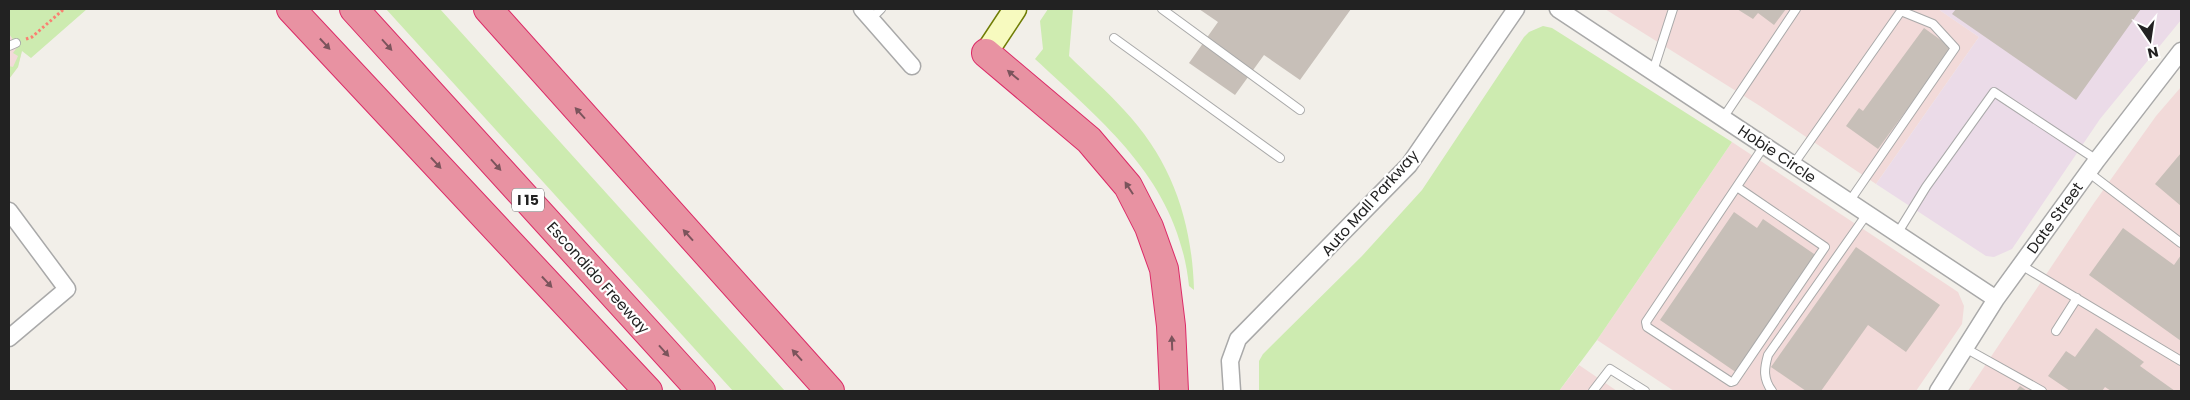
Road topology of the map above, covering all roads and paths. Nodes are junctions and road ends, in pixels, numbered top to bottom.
1 (64, 9) edge
2 (291, 9) edge
3 (354, 9) edge
4 (488, 9) edge
5 (1015, 9) edge
6 (1162, 9) edge
7 (1516, 9) edge
8 (1558, 9) edge
9 (1673, 9) edge
10 (1796, 9) edge
11 (871, 12) edge
12 (1114, 38) dead end
13 (12, 44) edge
14 (2181, 51) edge
15 (986, 53) joint
16 (912, 66) dead end
17 (1653, 72) junction
18 (1300, 110) dead end
19 (1723, 118) junction
20 (1764, 146) junction
21 (1280, 158) dead end
22 (1793, 165) junction
23 (2092, 166) junction
24 (1737, 187) junction
25 (1849, 202) junction
26 (9, 211) edge
27 (1866, 214) junction
28 (1897, 234) junction
29 (2181, 243) edge
30 (1824, 245) junction
31 (1840, 251) junction
32 (2021, 265) junction
33 (2077, 298) junction
34 (1996, 299) junction
35 (2056, 331) dead end
36 (9, 338) edge
37 (1965, 348) junction
38 (2181, 361) edge
39 (648, 391) edge
40 (701, 391) edge
41 (830, 391) edge
42 (1174, 391) edge
43 (1232, 391) edge
44 (1593, 391) edge
45 (1645, 391) edge
46 (1772, 391) edge
47 (1938, 391) edge
48 (2042, 391) edge

1 - 13 path
2 -> 39 highway
3 -> 40 highway, Escondido Freeway / I 15
41 -> 4 highway
5 - 15 main road
6 - 18 lane
7 - 43 street, Auto Mall Parkway
8 - 17 street, Hobie Circle
9 - 17 lane
10 - 19 lane
11 - 16 street
12 - 21 lane
14 - 23 street, Date Street
42 -> 15 highway
17 - 19 street, Hobie Circle
19 - 20 street, Hobie Circle
20 - 22 street, Hobie Circle
20 - 24 lane
22 - 25 street, Hobie Circle
22 - 25 lane
23 - 28 lane
23 - 29 lane
23 - 32 street, Date Street
24 - 30 lane
24 - 30 lane
25 - 27 street, Hobie Circle
26 - 36 street
27 - 28 street, Hobie Circle
27 - 31 lane
28 - 34 street, Hobie Circle
30 - 31 lane
31 - 46 lane
32 - 33 lane
32 - 34 street, Date Street
33 - 35 lane
33 - 38 lane
34 - 37 street, Date Street
37 - 47 street, Date Street
37 - 48 lane
44 - 45 lane

